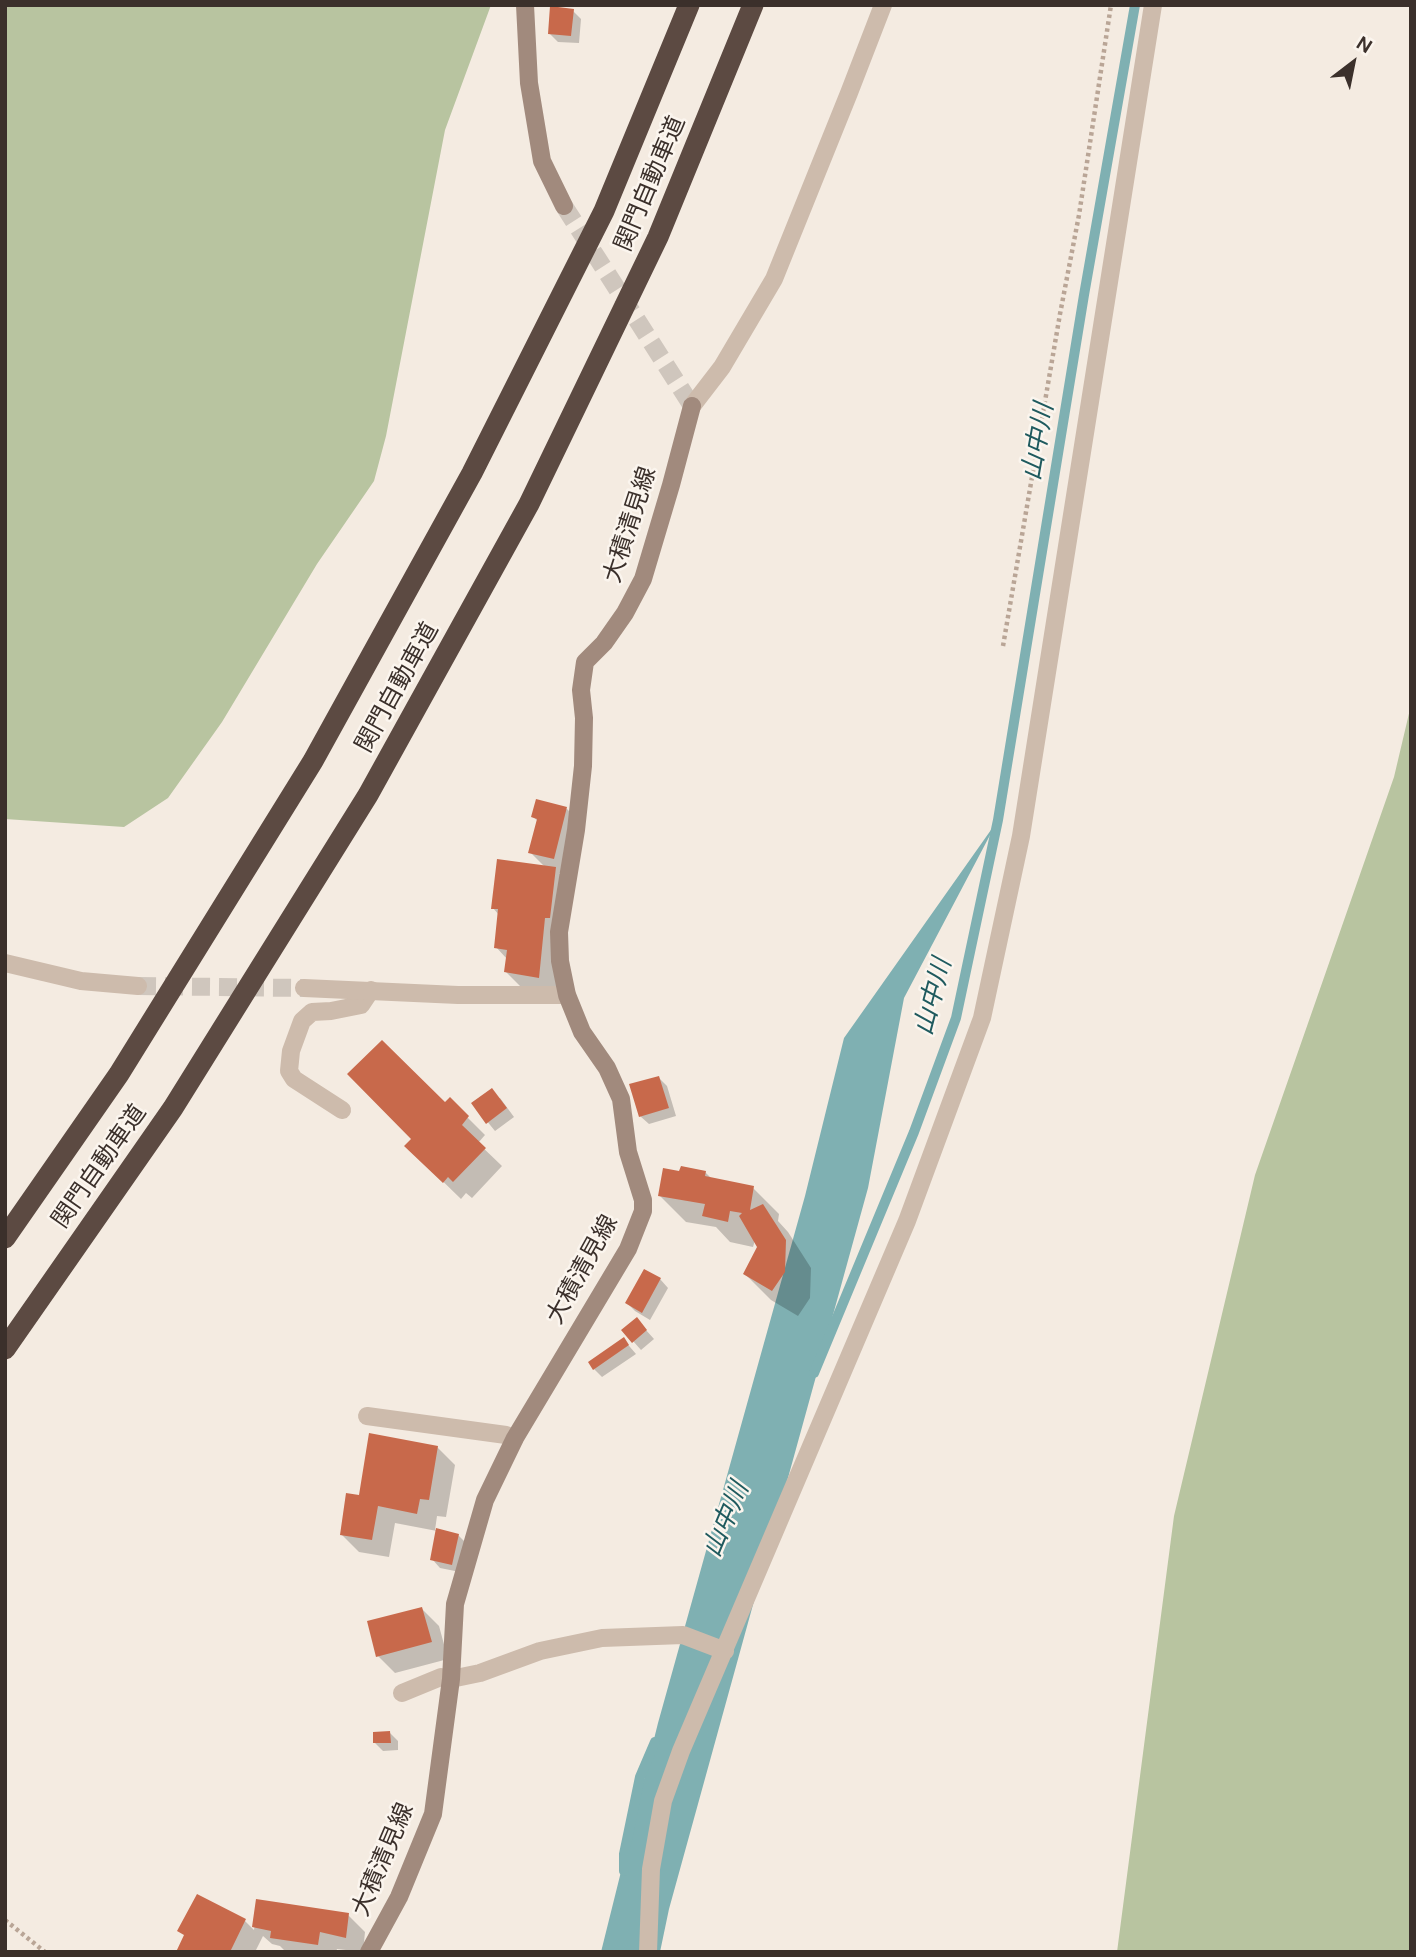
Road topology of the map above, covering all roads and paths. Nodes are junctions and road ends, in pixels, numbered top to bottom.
1 (525, 5) edge
2 (689, 5) edge
3 (752, 5) edge
4 (883, 5) edge
5 (1111, 5) edge
6 (1153, 5) edge
7 (564, 206) tunnel mouth
8 (692, 406) joint
9 (1003, 646) dead end
10 (5, 963) edge
11 (138, 986) tunnel mouth
12 (304, 988) tunnel mouth
13 (371, 990) junction
14 (567, 995) junction
15 (342, 1110) dead end
16 (5, 1238) edge
17 (5, 1349) edge
18 (367, 1416) dead end
19 (515, 1438) junction
20 (720, 1649) junction
21 (450, 1679) junction
22 (402, 1693) dead end
23 (5, 1920) edge
24 (45, 1952) edge
25 (369, 1952) edge
26 (648, 1952) edge

1 - 7 main road
2 - 16 highway, 関門自動車道
3 - 17 highway, 関門自動車道
4 - 8 street
5 - 9 path
6 - 20 street
8 - 14 main road, 大積清見線
10 - 11 street
12 - 13 street
13 - 14 street
13 - 15 street
14 - 19 main road, 大積清見線
18 - 19 street
19 - 21 main road, 大積清見線
20 - 21 street
20 - 26 street
21 - 22 street
21 - 25 main road, 大積清見線
23 - 24 path

